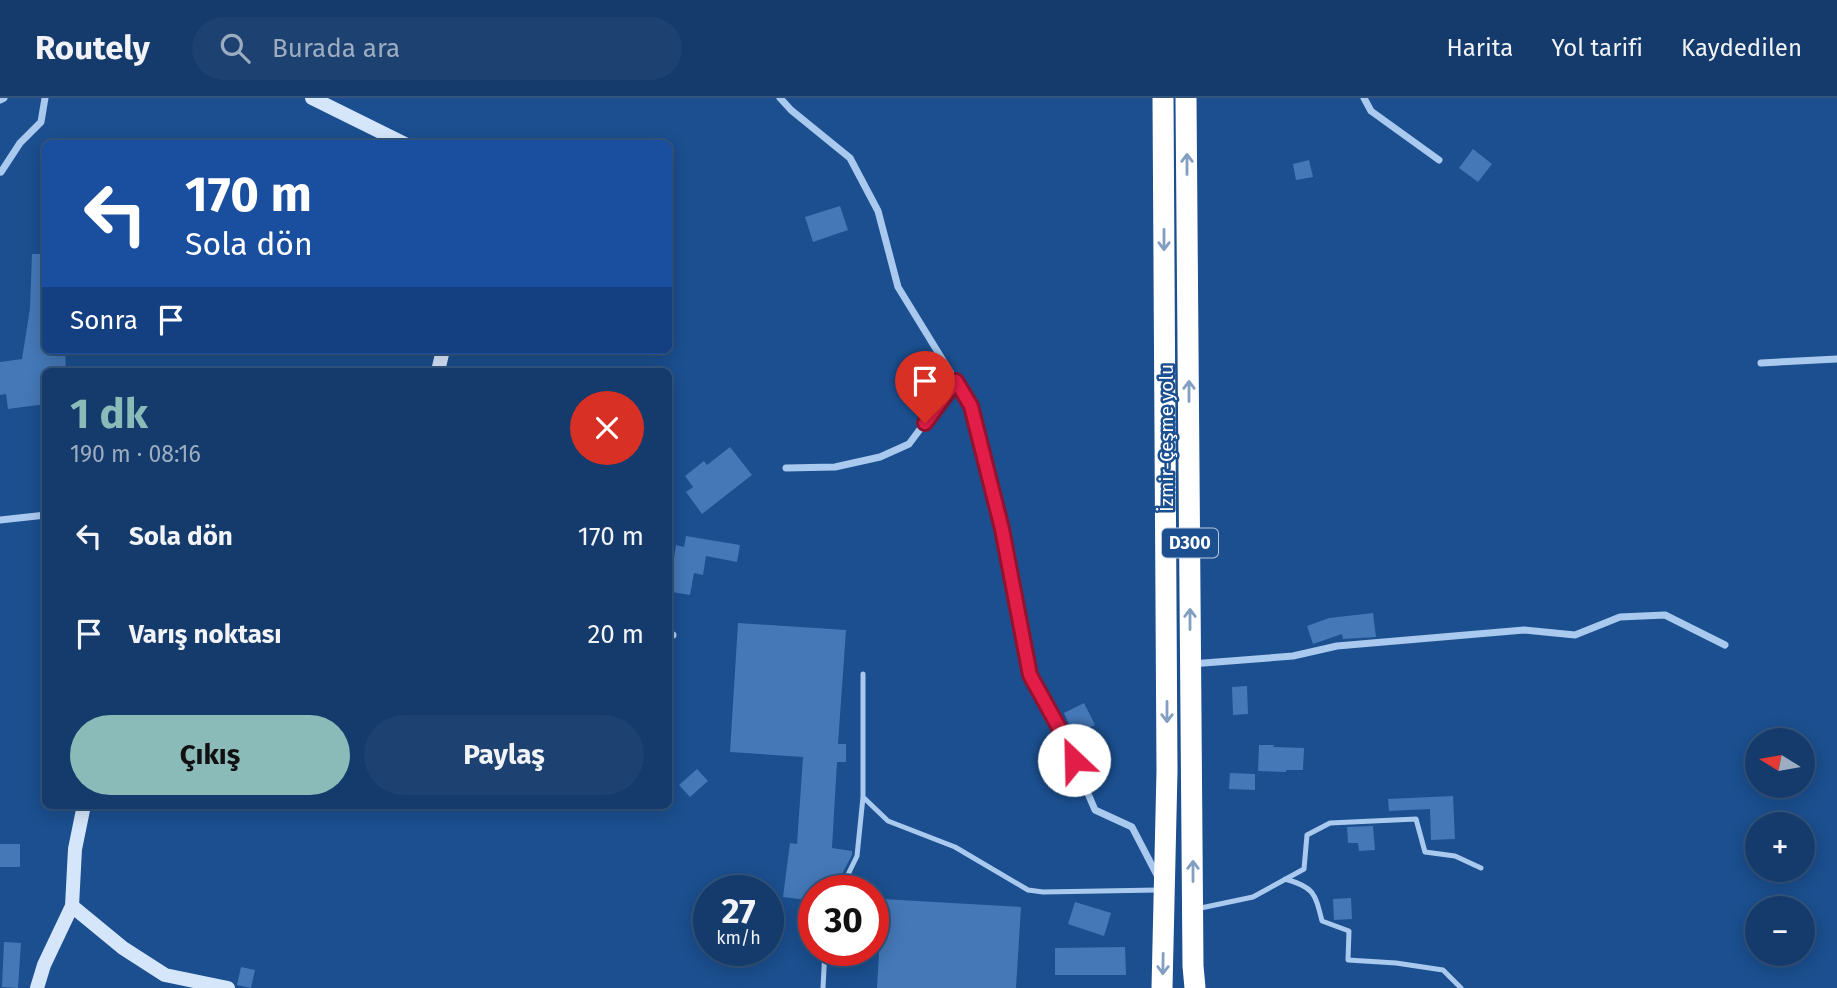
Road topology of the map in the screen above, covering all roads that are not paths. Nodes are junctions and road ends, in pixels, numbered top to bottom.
1 (45, 98) edge
2 (312, 98) edge
3 (780, 98) edge
4 (1163, 98) edge
5 (1186, 98) edge
6 (1364, 98) edge
7 (397, 140) edge
8 (1439, 160) dead end
9 (1, 172) edge
10 (1837, 359) edge
11 (1761, 363) dead end
12 (956, 381) junction
13 (786, 468) dead end
14 (42, 515) edge
15 (0, 520) edge
16 (1724, 645) dead end
17 (1191, 664) junction
18 (863, 674) dead end
19 (863, 797) junction
20 (83, 809) edge
21 (1481, 868) dead end
22 (848, 875) edge
23 (1285, 879) junction
24 (1165, 890) junction
25 (72, 906) junction
26 (1193, 910) junction
27 (824, 966) edge
28 (37, 988) edge
29 (228, 988) edge
30 (822, 988) edge
31 (1162, 988) edge
32 (1195, 988) edge
33 (1461, 988) edge

1 - 9 street
2 - 7 street
3 - 12 street
4 -> 24 highway, İzmir-Çeşme yolu / D300
17 -> 5 highway, İzmir-Çeşme yolu / D300
6 - 8 street
10 - 11 street
12 - 13 street
12 - 24 street
14 - 15 street
16 - 17 street
26 -> 17 highway, İzmir-Çeşme yolu / D300
18 - 19 lane
19 - 22 lane
19 - 24 lane
20 - 25 street
21 - 23 lane
23 - 26 lane
23 - 33 lane
24 -> 31 highway, İzmir-Çeşme yolu / D300
25 - 28 street
25 - 29 street
26 - 32 highway, İzmir-Çeşme yolu / D300
27 - 30 lane

